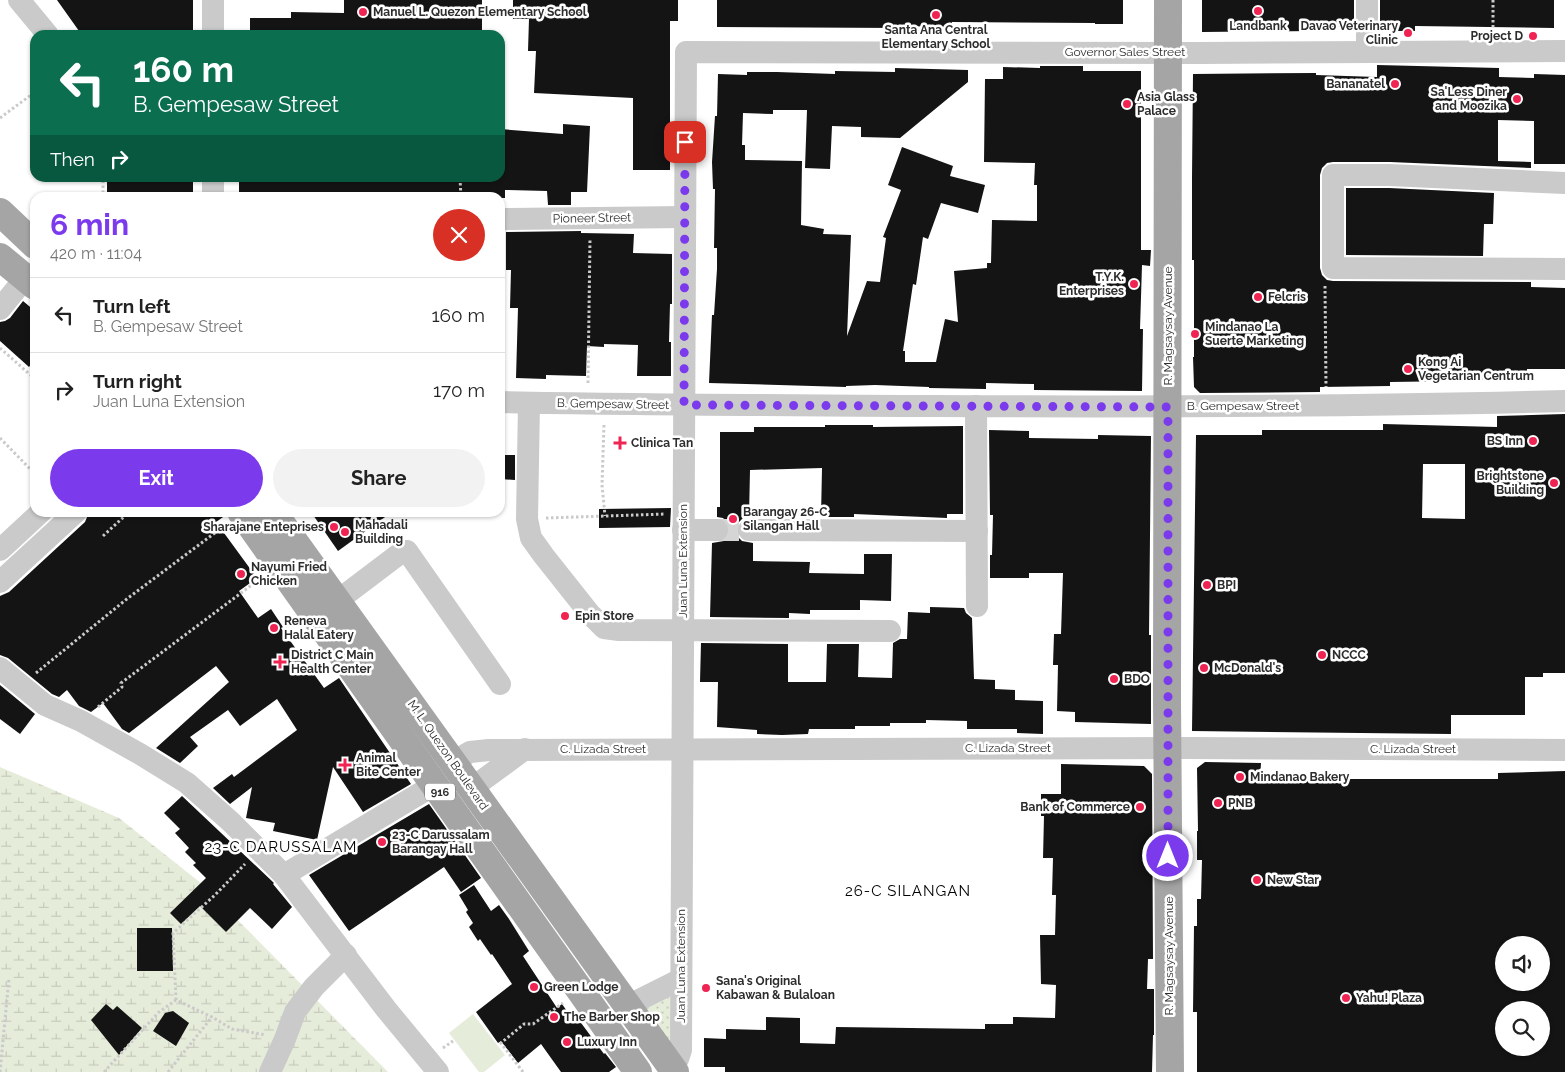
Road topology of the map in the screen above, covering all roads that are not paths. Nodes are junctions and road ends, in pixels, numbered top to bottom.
1 (20, 0) edge
2 (213, 0) edge
3 (1168, 0) edge
4 (1367, 0) edge
5 (44, 30) edge
6 (213, 30) edge
7 (1565, 50) edge
8 (686, 52) joint
9 (1168, 52) junction
10 (1367, 52) junction
11 (1565, 183) edge
12 (0, 212) edge
13 (684, 218) junction
14 (505, 219) edge
15 (30, 240) edge
16 (0, 257) edge
17 (1565, 269) edge
18 (30, 282) edge
19 (0, 309) edge
20 (1565, 401) edge
21 (505, 402) edge
22 (529, 403) junction
23 (684, 405) junction
24 (976, 406) junction
25 (1168, 407) junction
26 (34, 517) edge
27 (71, 517) edge
28 (245, 517) edge
29 (277, 517) edge
30 (683, 522) junction
31 (718, 530) tunnel mouth
32 (749, 530) tunnel mouth
33 (977, 531) junction
34 (5, 538) edge
35 (0, 582) edge
36 (337, 601) junction
37 (977, 606) dead end
38 (682, 631) junction
39 (890, 631) dead end
40 (0, 668) edge
41 (500, 684) dead end
42 (1167, 748) junction
43 (525, 749) junction
44 (682, 749) junction
45 (1565, 750) edge
46 (453, 762) junction
47 (434, 785) junction
48 (472, 788) junction
49 (284, 875) junction
50 (346, 955) junction
51 (681, 980) junction
52 (627, 1006) junction
53 (673, 1069) edge
54 (270, 1072) edge
55 (438, 1072) edge
56 (638, 1072) edge
57 (1170, 1072) edge

1 - 5 street
2 - 6 street
3 - 9 main road, R. Magsaysay Avenue
4 - 10 street
7 - 10 street, Governor Sales Street
8 - 9 street, Governor Sales Street
8 - 13 street, Juan Luna Extension
9 - 10 street, Governor Sales Street
9 - 25 main road, R. Magsaysay Avenue
11 - 17 street
12 - 15 main road
13 - 14 street, Pioneer Street
13 - 23 street, Juan Luna Extension
16 - 18 main road
18 - 19 street
20 - 25 street, B. Gempesaw Street
21 - 22 street, B. Gempesaw Street
22 - 23 street, B. Gempesaw Street
22 - 38 street
23 - 24 street, B. Gempesaw Street
23 - 30 street, Juan Luna Extension
24 - 25 street, B. Gempesaw Street
24 - 33 street
25 - 42 main road, R. Magsaysay Avenue
26 - 34 street
27 - 35 street
28 - 47 main road, 916
29 - 36 main road, M. L. Quezon Boulevard / 916
30 - 31 street
30 - 38 street, Juan Luna Extension
32 - 33 street
33 - 37 street
36 - 41 street
36 - 46 main road, M. L. Quezon Boulevard / 916
38 - 39 street
38 - 44 street, Juan Luna Extension
40 - 49 street
42 - 44 street, C. Lizada Street
42 - 45 street, C. Lizada Street
42 - 57 main road, R. Magsaysay Avenue
43 - 44 street, C. Lizada Street
43 - 46 street, C. Lizada Street
43 - 48 street
44 - 51 street, Juan Luna Extension
46 - 48 main road, M. L. Quezon Boulevard / 916
47 - 49 street
47 - 56 main road, 916
48 - 52 main road, M. L. Quezon Boulevard / 916
49 - 50 street
50 - 54 street
50 - 55 street
51 - 52 street
51 - 53 street, Juan Luna Extension
52 - 53 main road, M. L. Quezon Boulevard / 916

